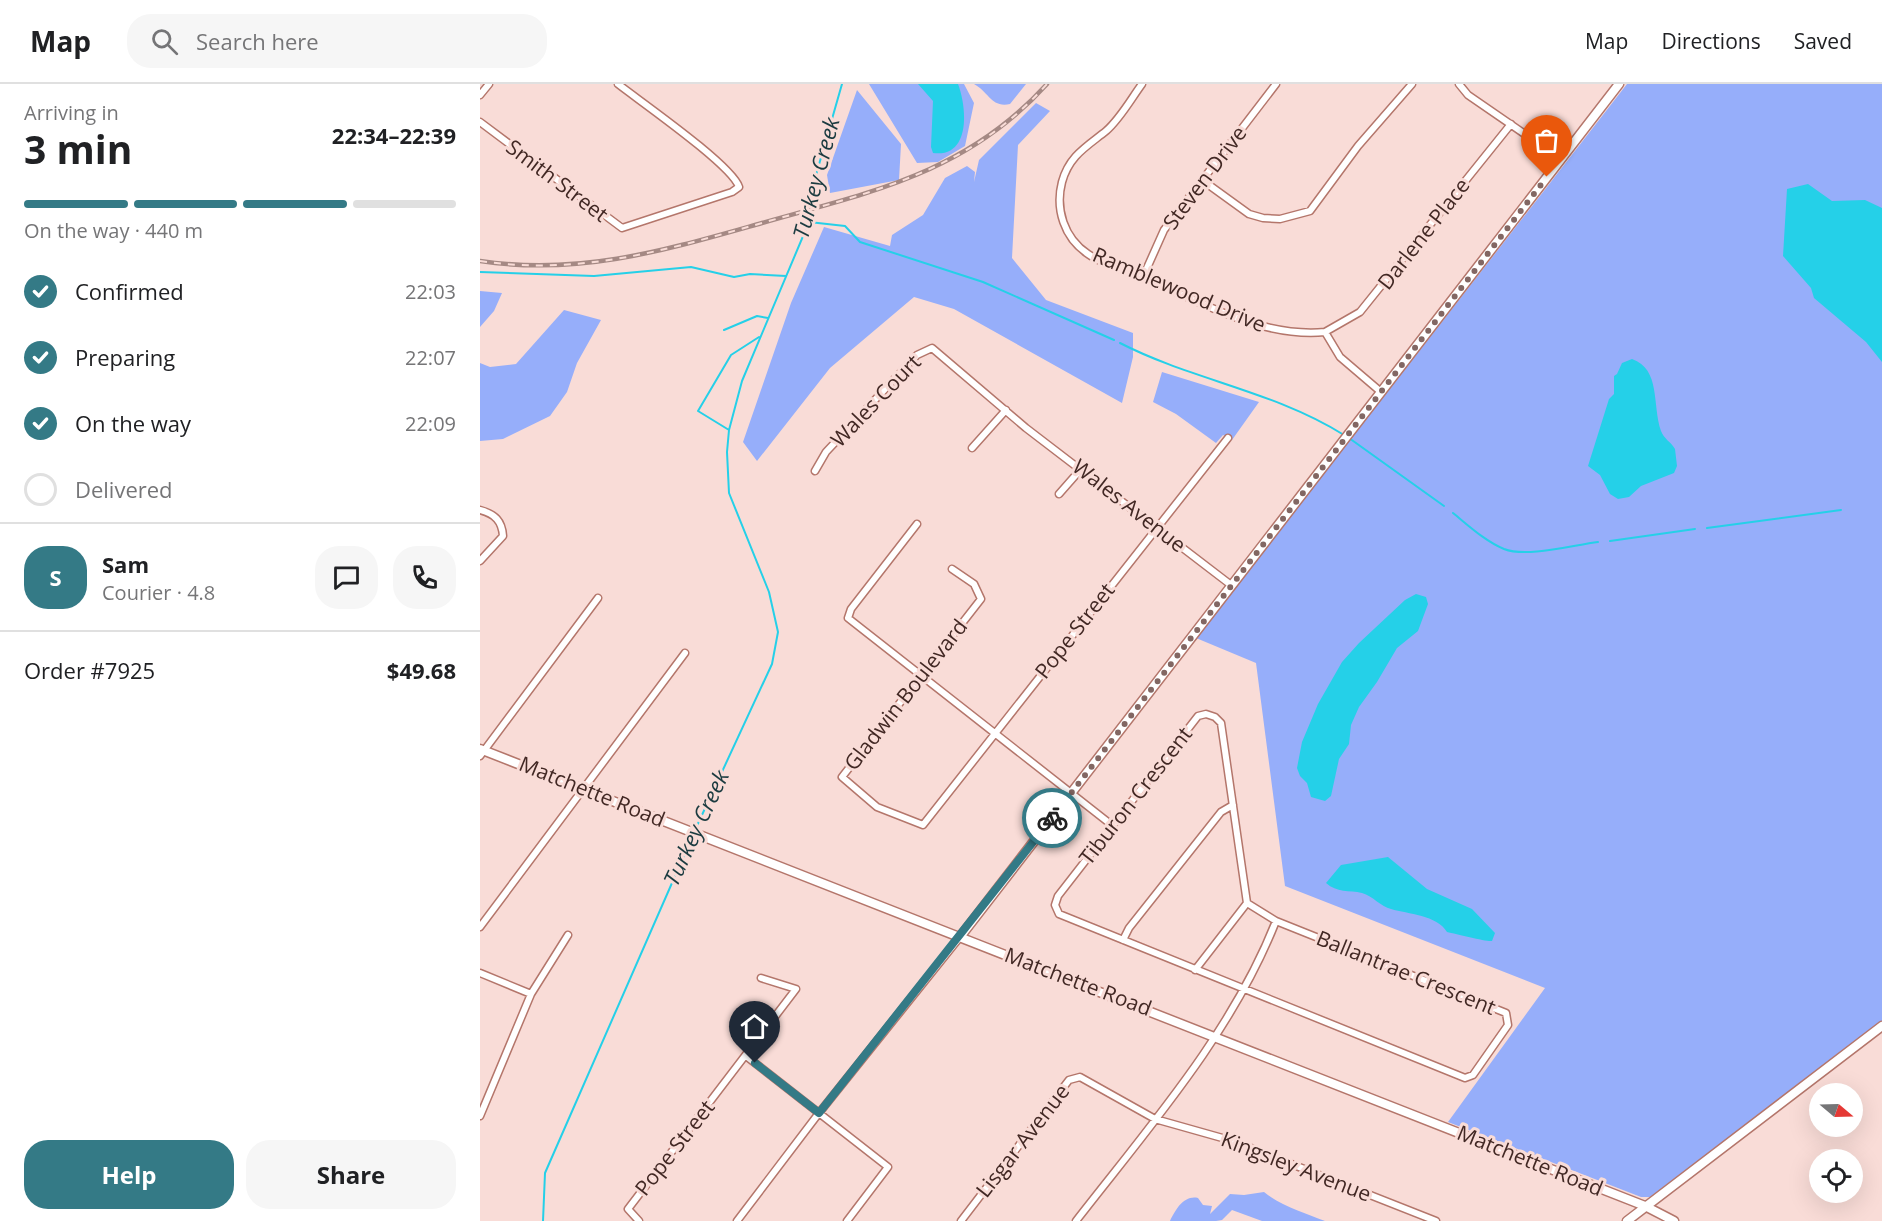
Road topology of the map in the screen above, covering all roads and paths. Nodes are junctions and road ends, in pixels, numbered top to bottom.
1 (489, 84) edge
2 (618, 84) edge
3 (1142, 84) edge
4 (1275, 84) edge
5 (1412, 84) edge
6 (1459, 84) edge
7 (1619, 84) edge
8 (480, 95) edge
9 (480, 122) edge
10 (1511, 124) junction
11 (1561, 159) junction
12 (1202, 180) junction
13 (1143, 278) junction
14 (1325, 332) junction
15 (1381, 392) junction
16 (1006, 410) junction
17 (1026, 428) joint
18 (1228, 438) dead end
19 (972, 448) dead end
20 (1081, 469) junction
21 (815, 471) dead end
22 (1059, 494) dead end
23 (480, 510) edge
24 (917, 524) dead end
25 (1156, 527) junction
26 (480, 561) edge
27 (952, 569) dead end
28 (1231, 585) junction
29 (598, 598) dead end
30 (685, 653) dead end
31 (921, 676) junction
32 (996, 734) junction
33 (481, 752) edge
34 (586, 788) junction
35 (1071, 792) junction
36 (1233, 805) junction
37 (923, 825) joint
38 (1113, 826) junction
39 (1246, 903) junction
40 (1276, 921) junction
41 (480, 927) edge
42 (568, 935) dead end
43 (960, 937) junction
44 (1123, 940) junction
45 (1195, 970) junction
46 (480, 973) edge
47 (761, 978) dead end
48 (1243, 990) junction
49 (531, 994) junction
50 (1882, 1026) edge
51 (1217, 1036) junction
52 (746, 1056) junction
53 (819, 1113) junction
54 (480, 1116) edge
55 (1155, 1119) junction
56 (1646, 1206) junction
57 (639, 1221) edge
58 (737, 1221) edge
59 (847, 1221) edge
60 (961, 1221) edge
61 (1076, 1221) edge
62 (1436, 1221) edge
63 (1627, 1221) edge
64 (1674, 1221) edge

1 - 8 street
2 - 9 street, Smith Street
3 - 13 street, Ramblewood Drive
4 - 12 street, Steven Drive
5 - 12 street
6 - 10 street
7 - 11 street
10 - 11 street
10 - 14 street, Darlene Place
11 - 15 street
12 - 13 street, Steven Drive
13 - 14 street, Ramblewood Drive
14 - 15 street
15 - 28 street
16 - 17 street, Wales Court
16 - 19 street
16 - 21 street, Wales Court
17 - 20 street, Wales Avenue
18 - 25 street, Pope Street
20 - 22 street
20 - 25 street, Wales Avenue
23 - 26 street
24 - 31 street
25 - 28 street, Wales Avenue
25 - 32 street, Pope Street
27 - 31 street, Gladwin Boulevard
28 - 35 street
29 - 33 street
30 - 34 street
31 - 32 street
31 - 37 street, Gladwin Boulevard
32 - 35 street
32 - 37 street, Pope Street
33 - 34 street, Matchette Road
34 - 41 street
34 - 43 street, Matchette Road
35 - 38 street
35 - 43 street
36 - 38 street, Tiburon Crescent
36 - 39 street, Tiburon Crescent
36 - 44 street
38 - 44 street, Tiburon Crescent
39 - 40 street
39 - 45 street
40 - 48 street
40 - 48 street, Ballantrae Crescent
42 - 49 street
43 - 51 street, Matchette Road
43 - 53 street
44 - 45 street, Tiburon Crescent
45 - 48 street, Tiburon Crescent
46 - 49 street
47 - 52 street, Pope Street
48 - 51 street
49 - 54 street
50 - 56 street
51 - 55 street
51 - 56 street, Matchette Road
52 - 53 street
52 - 57 street, Pope Street
53 - 58 street
53 - 59 street
55 - 60 street, Lisgar Avenue
55 - 61 street
55 - 62 street, Kingsley Avenue
56 - 63 street
56 - 64 street, Matchette Road

